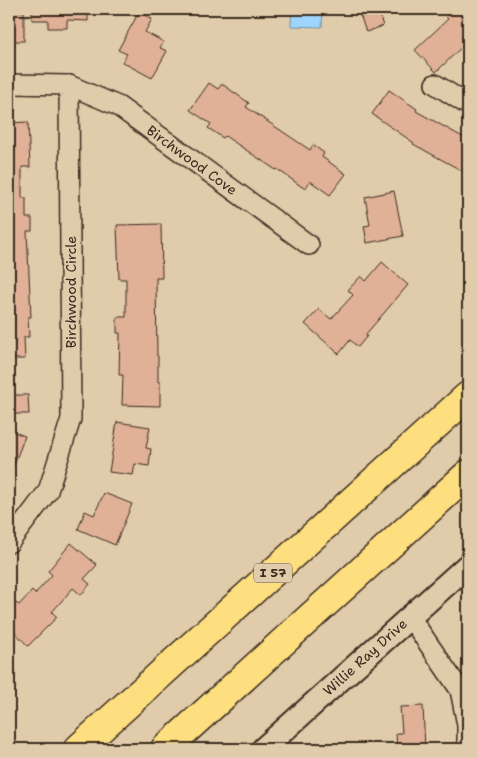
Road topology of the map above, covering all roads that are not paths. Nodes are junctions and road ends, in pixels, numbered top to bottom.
1 (9, 84) edge
2 (435, 84) dead end
3 (69, 85) junction
4 (466, 101) edge
5 (309, 245) dead end
6 (468, 396) edge
7 (468, 474) edge
8 (9, 543) edge
9 (468, 565) edge
10 (410, 617) junction
11 (78, 749) edge
12 (165, 749) edge
13 (263, 749) edge
14 (467, 749) edge

1 - 3 street
2 - 4 street
3 - 5 street, Birchwood Cove
3 - 8 street, Birchwood Circle
6 - 11 highway, I 57
7 - 12 highway
9 - 10 street, Willie Ray Drive
10 - 13 street, Willie Ray Drive
10 - 14 street

